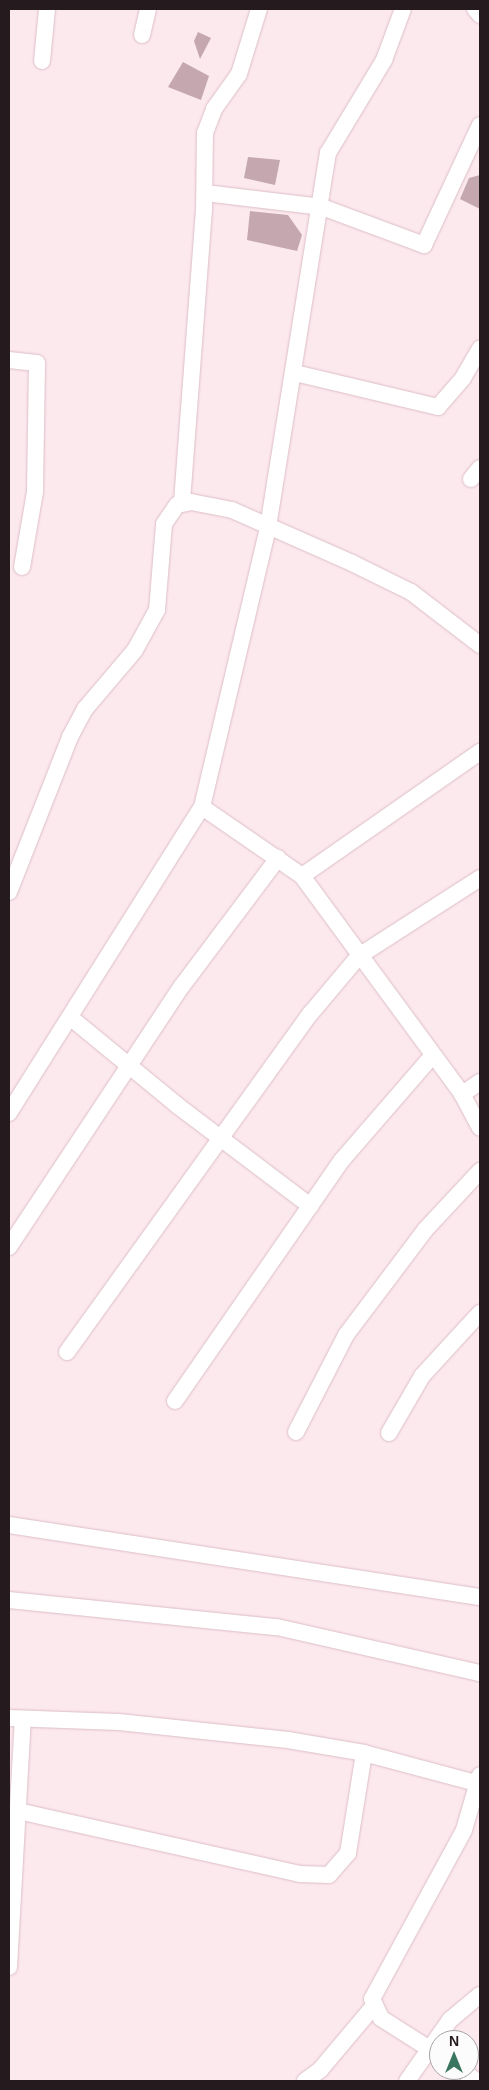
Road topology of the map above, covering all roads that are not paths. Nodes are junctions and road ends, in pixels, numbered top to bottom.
1 (47, 9) edge
2 (148, 9) edge
3 (259, 9) edge
4 (403, 9) edge
5 (475, 9) edge
6 (480, 15) edge
7 (142, 34) dead end
8 (42, 61) dead end
9 (480, 125) edge
10 (205, 193) junction
11 (322, 208) junction
12 (480, 348) edge
13 (9, 360) edge
14 (295, 373) junction
15 (182, 502) junction
16 (268, 527) junction
17 (22, 567) dead end
18 (480, 645) edge
19 (480, 752) edge
20 (202, 807) junction
21 (278, 858) junction
22 (302, 876) junction
23 (480, 878) edge
24 (9, 892) edge
25 (359, 956) junction
26 (71, 1018) junction
27 (432, 1056) junction
28 (129, 1064) junction
29 (480, 1082) edge
30 (462, 1094) junction
31 (9, 1113) edge
32 (480, 1128) edge
33 (220, 1139) junction
34 (480, 1171) edge
35 (310, 1206) junction
36 (9, 1247) edge
37 (480, 1313) edge
38 (67, 1352) dead end
39 (175, 1401) dead end
40 (296, 1432) dead end
41 (389, 1433) dead end
42 (9, 1525) edge
43 (480, 1597) edge
44 (9, 1600) edge
45 (480, 1673) edge
46 (16, 1718) edge
47 (364, 1753) junction
48 (480, 1781) edge
49 (18, 1811) junction
50 (9, 1967) edge
51 (480, 1995) edge
52 (373, 2007) junction
53 (445, 2030) edge
54 (429, 2048) edge
55 (429, 2056) edge
56 (305, 2081) edge
57 (407, 2081) edge

1 - 8 street
2 - 7 street
3 - 10 street
4 - 11 street
5 - 6 street
9 - 11 street
10 - 11 street
10 - 15 street
11 - 14 street
12 - 14 street
13 - 17 street
14 - 16 street
15 - 16 street
15 - 24 street
16 - 18 street
16 - 20 street
19 - 22 street
20 - 21 street
20 - 26 street
21 - 22 street
21 - 28 street
22 - 25 street
23 - 25 street
25 - 27 street
25 - 33 street
26 - 28 street
26 - 31 street
27 - 30 street
27 - 35 street
28 - 33 street
28 - 36 street
29 - 30 street
30 - 32 street
33 - 35 street
33 - 38 street
34 - 40 street
35 - 39 street
37 - 41 street
42 - 43 street
44 - 45 street
46 - 47 street
46 - 49 street
47 - 48 street
47 - 49 street
48 - 52 street
49 - 50 street
51 - 53 street
52 - 54 street
52 - 56 street
55 - 57 street

